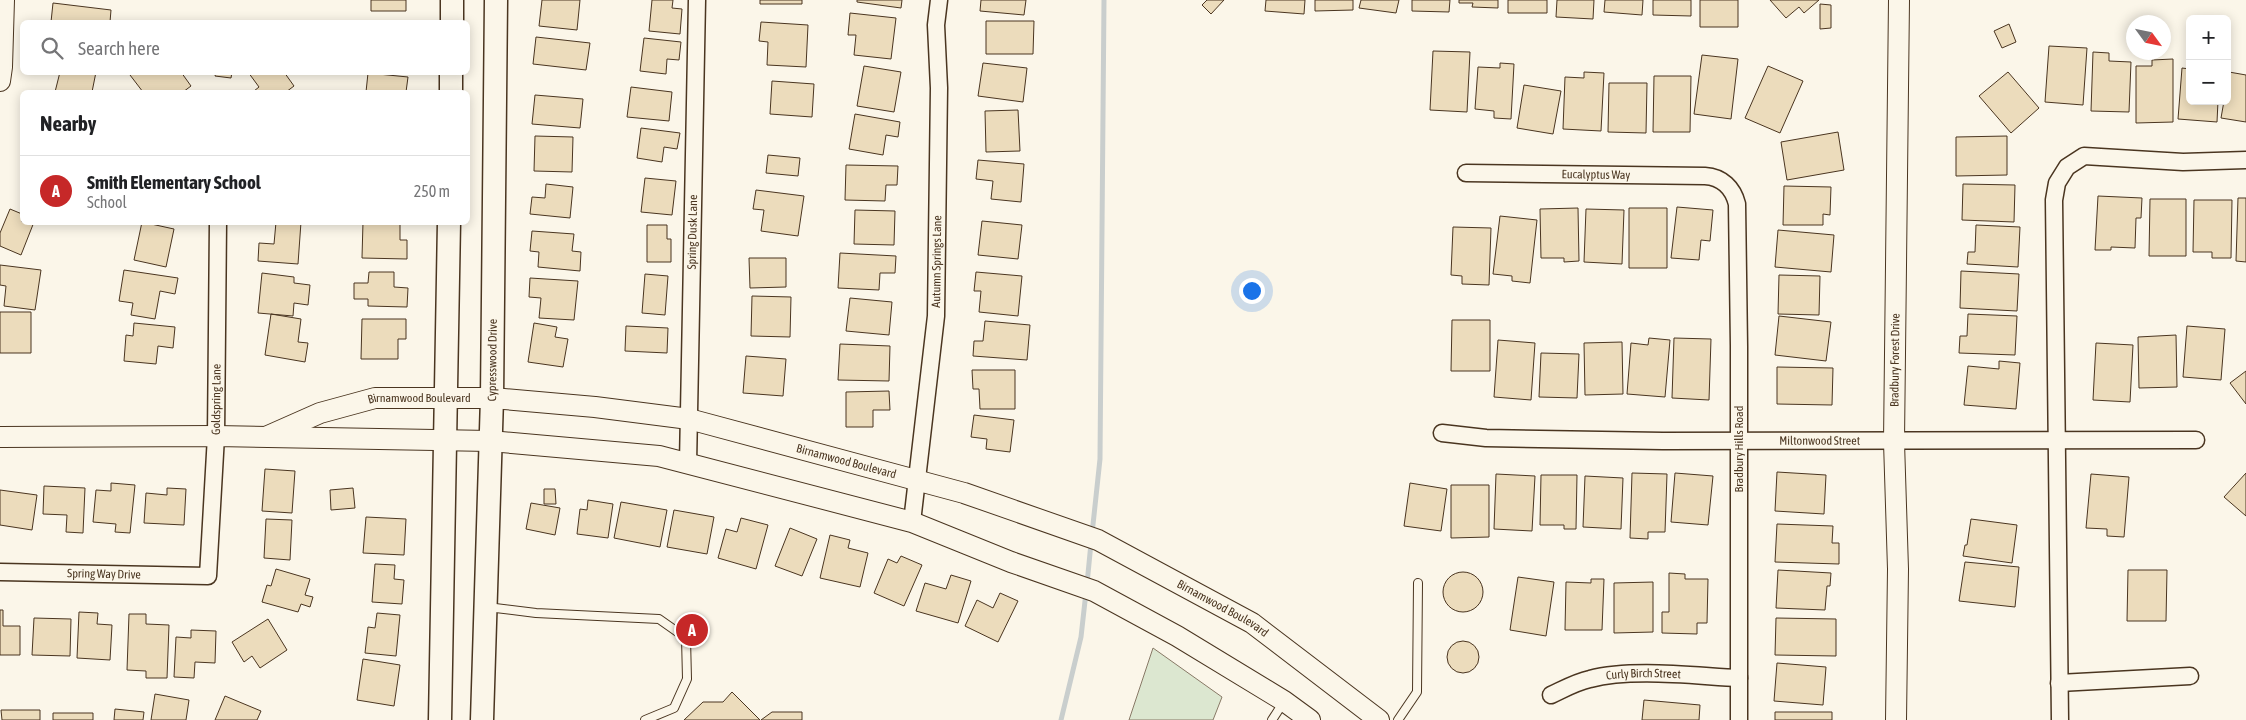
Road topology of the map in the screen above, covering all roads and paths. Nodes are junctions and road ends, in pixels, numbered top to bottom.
1 (4, 0) edge
2 (452, 0) edge
3 (496, 0) edge
4 (697, 0) edge
5 (939, 0) edge
6 (1899, 0) edge
7 (452, 20) edge
8 (451, 75) edge
9 (0, 81) edge
10 (451, 90) edge
11 (2246, 160) edge
12 (1466, 173) dead end
13 (1724, 183) joint
14 (218, 225) edge
15 (449, 225) edge
16 (447, 397) junction
17 (492, 398) junction
18 (689, 419) junction
19 (1442, 433) dead end
20 (216, 436) junction
21 (0, 437) edge
22 (262, 438) junction
23 (1739, 440) junction
24 (2057, 440) junction
25 (2196, 440) dead end
26 (446, 441) junction
27 (490, 441) junction
28 (1894, 442) junction
29 (688, 464) junction
30 (917, 480) junction
31 (912, 522) junction
32 (0, 572) edge
33 (208, 576) joint
34 (1418, 583) dead end
35 (485, 607) junction
36 (2190, 676) dead end
37 (1739, 678) junction
38 (2059, 683) junction
39 (1551, 695) dead end
40 (1284, 701) junction
41 (440, 720) edge
42 (482, 720) edge
43 (645, 720) edge
44 (1272, 720) edge
45 (1310, 720) edge
46 (1379, 720) edge
47 (1398, 720) edge
48 (1739, 720) edge
49 (1896, 720) edge
50 (2060, 720) edge

1 - 9 street
2 - 7 main road
3 - 17 main road, Cypresswood Drive
4 - 18 street, Spring Dusk Lane
5 - 30 street, Autumn Springs Lane
6 - 28 street, Bradbury Forest Drive
8 - 10 main road
11 - 24 street
12 - 13 street, Eucalyptus Way
13 - 23 street, Bradbury Hills Road
14 - 20 street, Goldspring Lane
15 - 16 main road
16 - 17 street, Birnamwood Boulevard
16 - 22 street, Birnamwood Boulevard
16 - 26 main road
17 - 18 street, Birnamwood Boulevard
17 - 27 main road, Cypresswood Drive
18 - 29 street, Spring Dusk Lane
18 - 30 street, Birnamwood Boulevard
19 - 23 street, Miltonwood Street
20 - 21 street, Birnamwood Boulevard
20 - 22 street, Birnamwood Boulevard
20 - 33 street, Goldspring Lane
22 - 26 street, Birnamwood Boulevard
23 - 28 street, Miltonwood Street
23 - 37 street, Bradbury Hills Road
24 - 25 street, Miltonwood Street
24 - 28 street, Miltonwood Street
24 - 38 street
26 - 27 street, Birnamwood Boulevard
26 - 41 main road
27 - 29 street, Birnamwood Boulevard
27 - 35 main road, Cypresswood Drive
28 - 49 street, Bradbury Forest Drive
29 - 31 street, Birnamwood Boulevard
30 - 31 street, Autumn Springs Lane
30 - 46 street, Birnamwood Boulevard
31 - 40 street, Birnamwood Boulevard
32 - 33 street, Spring Way Drive
34 - 47 lane
35 - 42 main road, Cypresswood Drive
35 - 43 lane
36 - 38 street
37 - 39 street, Curly Birch Street
37 - 48 street, Bradbury Hills Road
38 - 50 street
40 - 44 lane
40 - 45 street, Birnamwood Boulevard

